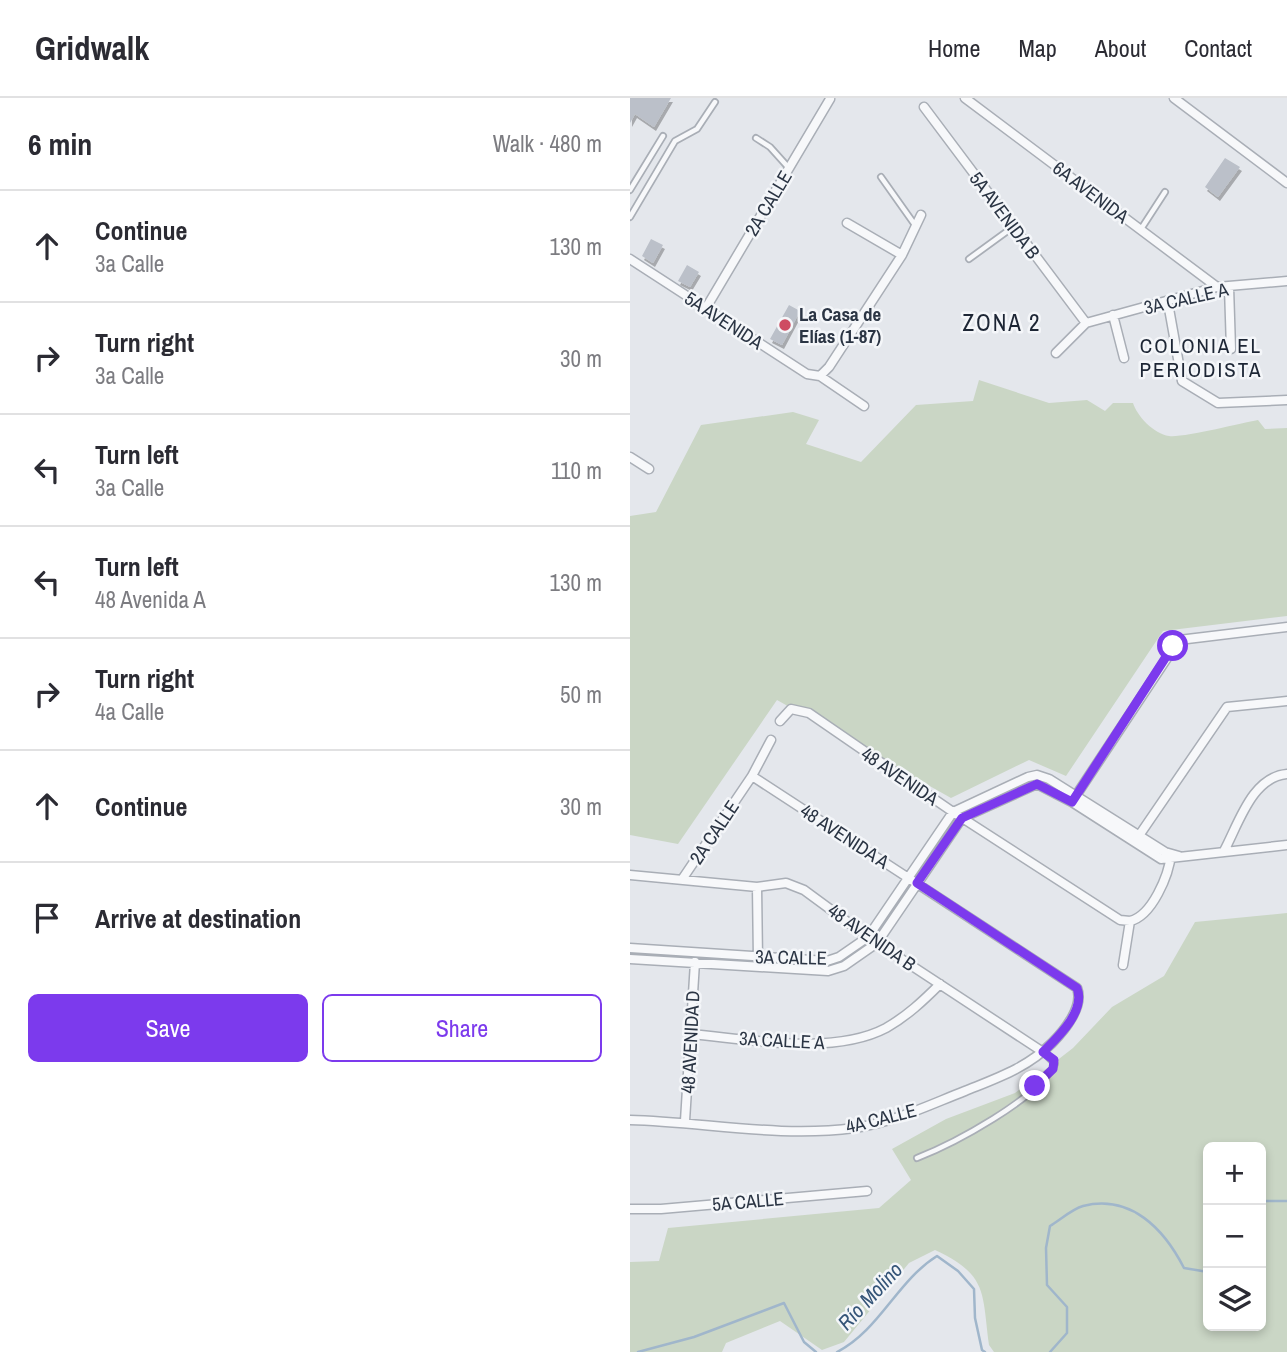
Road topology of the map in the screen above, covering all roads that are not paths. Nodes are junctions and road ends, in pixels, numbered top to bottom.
1 (965, 98) edge
2 (1174, 98) edge
3 (830, 99) edge
4 (715, 102) dead end
5 (924, 107) dead end
6 (663, 136) dead end
7 (756, 138) dead end
8 (789, 168) junction
9 (881, 177) dead end
10 (1287, 183) edge
11 (630, 190) edge
12 (1165, 192) dead end
13 (921, 215) dead end
14 (630, 217) edge
15 (847, 223) dead end
16 (916, 226) junction
17 (1013, 227) junction
18 (1140, 229) junction
19 (902, 255) junction
20 (630, 259) edge
21 (969, 259) dead end
22 (1287, 281) edge
23 (1229, 286) junction
24 (1217, 287) junction
25 (1168, 303) junction
26 (706, 308) junction
27 (1113, 316) junction
28 (1086, 323) junction
29 (1231, 349) dead end
30 (1056, 353) dead end
31 (1124, 358) dead end
32 (820, 376) junction
33 (1287, 400) edge
34 (864, 406) dead end
35 (630, 457) edge
36 (649, 469) dead end
37 (1287, 627) edge
38 (1287, 701) edge
39 (780, 721) dead end
40 (771, 740) dead end
41 (1287, 774) edge
42 (752, 776) junction
43 (1074, 798) junction
44 (953, 813) junction
45 (962, 818) junction
46 (1137, 839) junction
47 (1287, 845) edge
48 (1224, 851) junction
49 (1171, 857) junction
50 (630, 875) edge
51 (683, 878) junction
52 (909, 878) junction
53 (917, 883) junction
54 (757, 887) junction
55 (1130, 921) junction
56 (868, 937) junction
57 (877, 943) junction
58 (630, 948) edge
59 (758, 956) junction
60 (630, 959) edge
61 (695, 962) junction
62 (1123, 965) dead end
63 (758, 966) junction
64 (940, 984) junction
65 (1077, 988) joint
66 (690, 1034) junction
67 (1043, 1052) junction
68 (630, 1120) edge
69 (685, 1121) junction
70 (917, 1158) dead end
71 (867, 1191) dead end
72 (630, 1209) edge

1 - 18 street, 6A AVENIDA
2 - 10 street
3 - 8 street, 2A CALLE
4 - 14 lane
5 - 17 street, 5A AVENIDA B
6 - 11 lane
7 - 8 lane
8 - 26 street, 2A CALLE
9 - 16 lane
12 - 18 lane
13 - 16 street
15 - 19 street
16 - 19 street
17 - 21 lane
17 - 28 street, 5A AVENIDA B
18 - 24 street, 6A AVENIDA
19 - 32 street
20 - 26 street, 5A AVENIDA
22 - 23 street, 3A CALLE A
23 - 24 street, 3A CALLE A
23 - 29 street
24 - 25 street, 3A CALLE A
25 - 27 street, 3A CALLE A
25 - 33 street
26 - 32 street, 5A AVENIDA
27 - 28 street, 3A CALLE A
27 - 31 street
28 - 30 street
32 - 34 street, 5A AVENIDA
35 - 36 street
37 - 43 street
38 - 46 street
39 - 44 street, 48 AVENIDA
40 - 42 street, 2A CALLE
41 - 48 street
42 - 51 street, 2A CALLE
42 - 52 street, 48 AVENIDA A
43 - 44 street
43 - 45 street
43 - 46 street
44 - 45 street, 48 AVENIDA
44 - 52 street, 3A CALLE
45 - 53 street, 3A CALLE
45 - 55 street, 48 AVENIDA
46 - 49 street
47 - 48 street
48 - 49 street
49 - 55 street
50 - 51 street, 2A CALLE
51 - 54 street, 48 AVENIDA B
52 - 53 street, 48 AVENIDA A
52 - 56 street, 3A CALLE
53 - 57 street, 3A CALLE
53 - 65 street, 48 AVENIDA A
54 - 56 street, 48 AVENIDA B
54 - 59 street
55 - 62 street
56 - 57 street, 48 AVENIDA B
56 - 59 street, 3A CALLE
57 - 63 street, 3A CALLE
57 - 64 street, 48 AVENIDA B
58 - 59 street, 3A CALLE
59 - 63 street
60 - 61 street, 3A CALLE
61 - 63 street, 3A CALLE
61 - 66 street, 48 AVENIDA D
64 - 66 street, 3A CALLE A
64 - 67 street, 48 AVENIDA B
65 - 67 street, 4A CALLE
66 - 69 street, 48 AVENIDA D
67 - 69 street, 4A CALLE
67 - 70 lane
68 - 69 street, 4A CALLE
71 - 72 street, 5A CALLE

